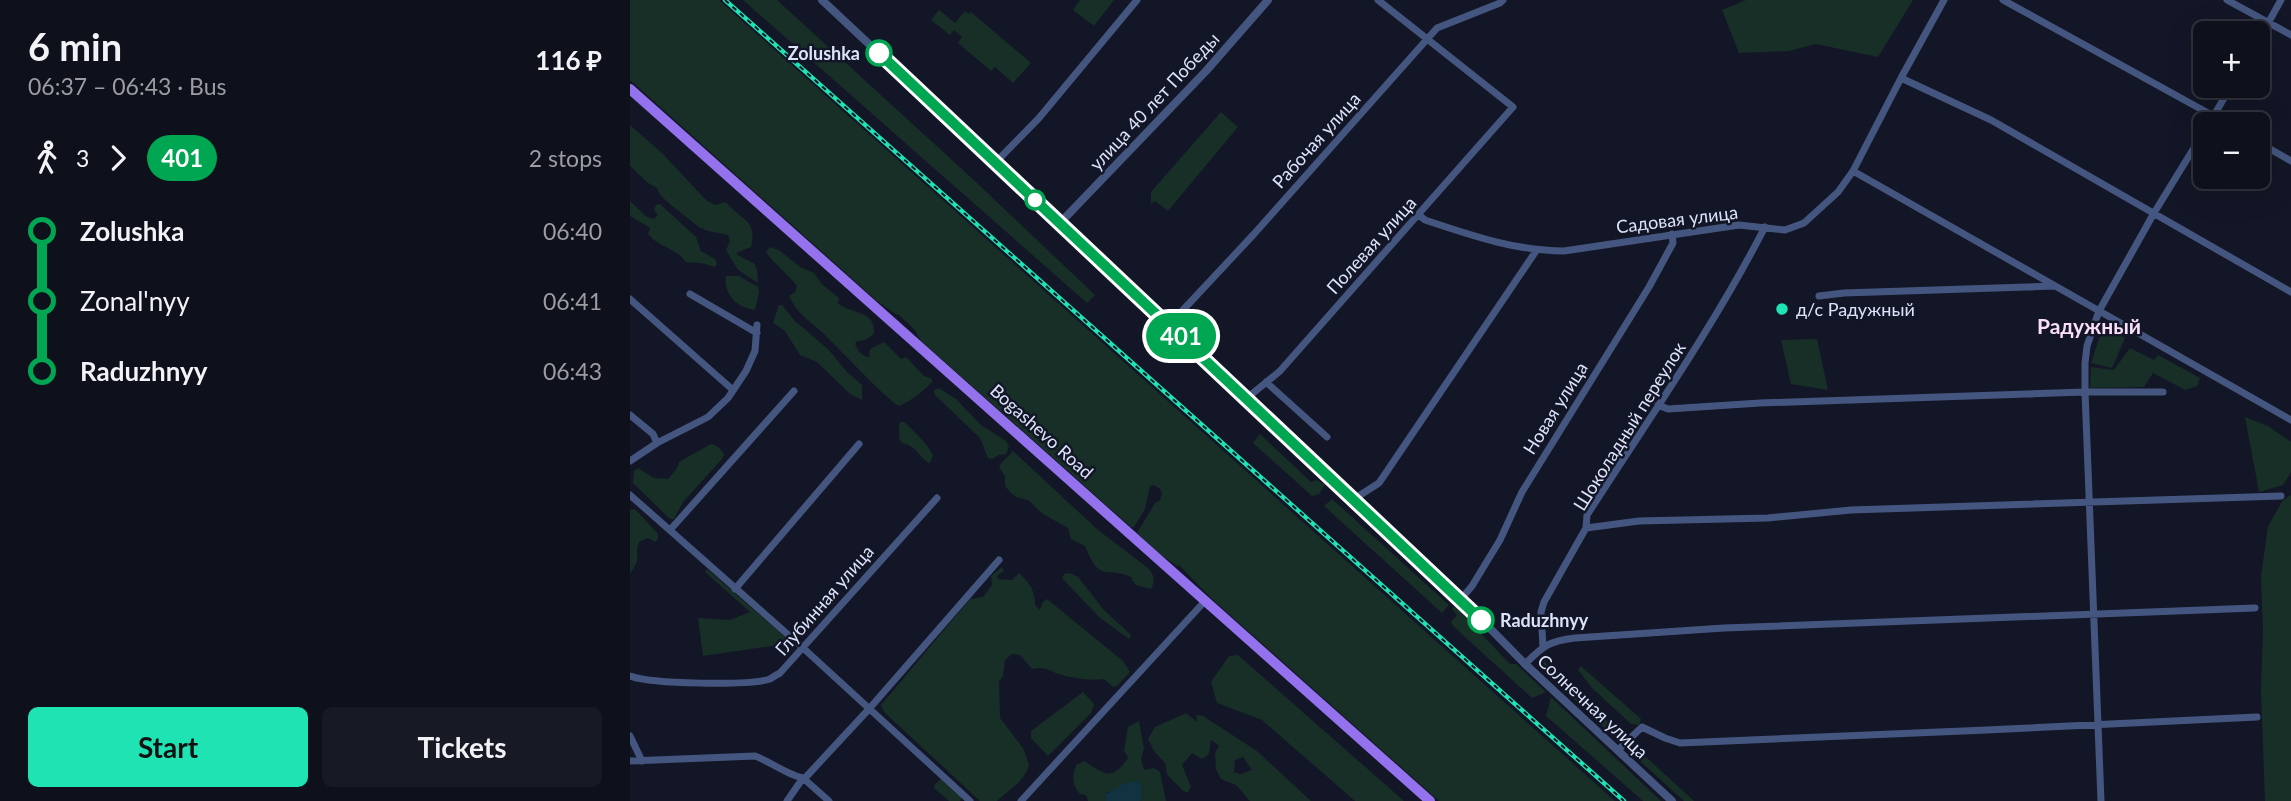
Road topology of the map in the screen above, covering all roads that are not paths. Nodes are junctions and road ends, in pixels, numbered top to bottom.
1 (822, 0) edge
2 (1137, 0) edge
3 (1268, 0) edge
4 (1378, 0) edge
5 (1503, 0) edge
6 (1944, 0) edge
7 (2003, 0) edge
8 (2227, 0) edge
9 (2281, 0) edge
10 (2264, 21) edge
11 (2269, 21) edge
12 (2270, 24) edge
13 (2291, 36) edge
14 (1427, 39) junction
15 (1901, 78) junction
16 (630, 89) edge
17 (2207, 112) edge
18 (2270, 149) edge
19 (2193, 150) edge
20 (2291, 161) edge
21 (995, 163) junction
22 (1853, 171) junction
23 (2154, 213) junction
24 (1419, 215) junction
25 (1060, 223) junction
26 (1765, 227) junction
27 (1672, 234) junction
28 (1536, 251) junction
29 (2056, 286) junction
30 (2291, 292) edge
31 (690, 294) dead end
32 (1819, 296) dead end
33 (630, 299) edge
34 (2099, 311) junction
35 (1169, 326) junction
36 (1266, 382) junction
37 (733, 390) junction
38 (794, 391) dead end
39 (2085, 392) junction
40 (2163, 392) dead end
41 (1247, 398) junction
42 (1658, 405) junction
43 (630, 415) edge
44 (2291, 420) edge
45 (1327, 437) dead end
46 (657, 443) junction
47 (859, 444) dead end
48 (630, 461) edge
49 (630, 495) edge
50 (2281, 496) dead end
51 (937, 498) dead end
52 (1354, 499) junction
53 (2089, 502) junction
54 (1586, 528) junction
55 (670, 530) junction
56 (999, 560) dead end
57 (735, 589) junction
58 (1461, 599) junction
59 (1205, 601) junction
60 (2255, 608) dead end
61 (2092, 615) junction
62 (802, 647) junction
63 (1543, 647) junction
64 (1525, 664) junction
65 (630, 676) edge
66 (869, 709) junction
67 (2257, 717) dead end
68 (2099, 724) junction
69 (630, 736) edge
70 (1618, 750) junction
71 (630, 761) edge
72 (642, 761) junction
73 (803, 778) junction
74 (787, 801) edge
75 (829, 801) edge
76 (970, 801) edge
77 (1021, 801) edge
78 (1430, 801) edge
79 (1672, 801) edge
80 (2101, 801) edge

1 - 21 street, Солнечная улица
2 - 21 street
3 - 25 street, улица 40 лет Победы
4 - 14 street
5 - 14 street, Рабочая улица
6 - 15 street, Садовая улица
7 - 17 street
8 - 10 street
9 - 11 street
12 - 13 street
14 - 24 street, Полевая улица
14 - 35 street, Рабочая улица
15 - 22 street, Садовая улица
15 - 23 street
16 - 59 main road, Bogashevo Road
18 - 20 street
19 - 23 street
21 - 25 street, Солнечная улица
22 - 26 street, Садовая улица
22 - 29 street
23 - 30 street
23 - 34 street
24 - 28 street, Садовая улица
24 - 36 street, Полевая улица
25 - 35 street, Солнечная улица
26 - 27 street, Садовая улица
26 - 42 street, Шоколадный переулок
27 - 28 street, Садовая улица
27 - 58 street, Новая улица
28 - 52 street
29 - 32 street
29 - 34 street
31 - 37 street
33 - 37 street
34 - 39 street
34 - 44 street
35 - 41 street, Солнечная улица
36 - 41 street, Полевая улица
36 - 45 street
37 - 46 street
38 - 55 street
39 - 40 street
39 - 42 street
39 - 53 street
41 - 52 street, Солнечная улица
42 - 54 street, Шоколадный переулок
43 - 46 street
46 - 48 street
47 - 57 street
49 - 55 street
50 - 53 street
51 - 62 street, Глубинная улица
52 - 58 street, Солнечная улица
53 - 54 street
53 - 61 street
54 - 63 street, Шоколадный переулок
55 - 57 street
56 - 66 street
57 - 62 street
58 - 64 street, Солнечная улица
59 - 77 street
59 - 78 main road, Bogashevo Road
60 - 61 street
61 - 63 street
61 - 68 street
62 - 65 street, Глубинная улица
62 - 66 street
63 - 64 street
64 - 70 street, Солнечная улица
66 - 73 street
66 - 76 street
67 - 68 street
68 - 70 street
68 - 80 street
69 - 72 street
70 - 79 street, Солнечная улица
71 - 72 street
72 - 73 street
73 - 74 street
73 - 75 street

